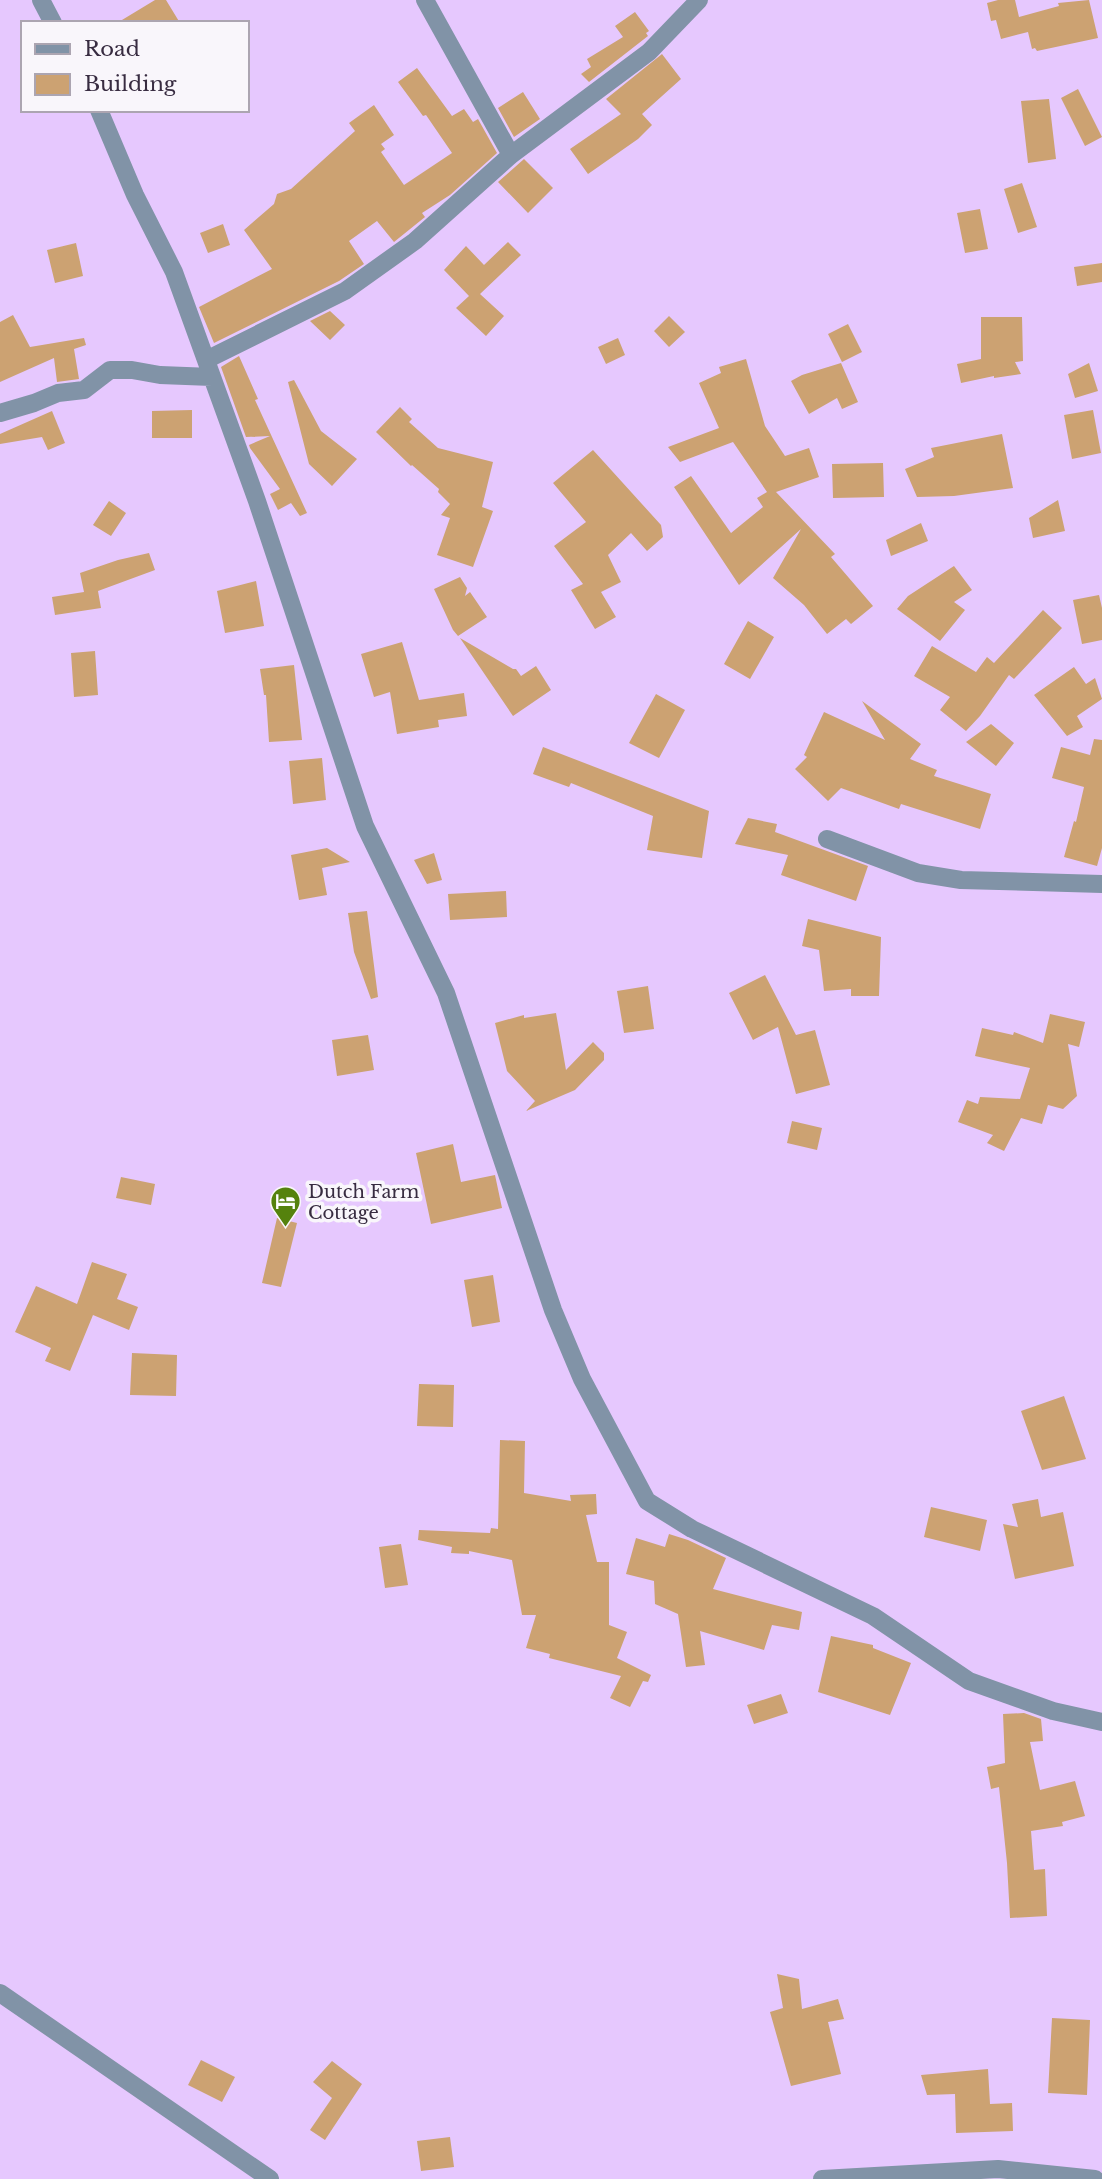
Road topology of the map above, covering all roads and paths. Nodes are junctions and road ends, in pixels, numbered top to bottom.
1 (41, 0) edge
2 (425, 0) edge
3 (699, 0) edge
4 (52, 21) edge
5 (100, 112) edge
6 (511, 155) junction
7 (209, 369) junction
8 (0, 413) edge
9 (827, 839) dead end
10 (1102, 884) edge
11 (1102, 1722) edge
12 (0, 1993) edge
13 (270, 2179) edge
14 (822, 2179) edge
15 (1095, 2179) edge

1 - 4 street
2 - 6 street
3 - 6 street
5 - 7 street
6 - 7 street
7 - 8 street
7 - 11 street
9 - 10 street
12 - 13 street
14 - 15 street

